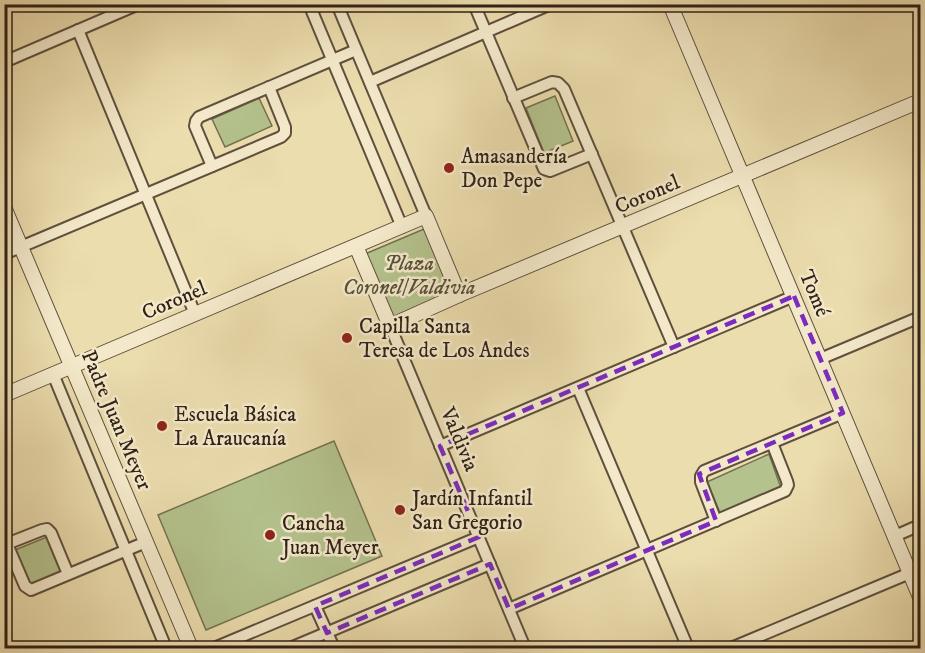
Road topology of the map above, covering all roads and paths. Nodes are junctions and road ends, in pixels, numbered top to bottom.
1 (139, 4) edge
2 (309, 4) edge
3 (337, 4) edge
4 (474, 4) edge
5 (551, 4) edge
6 (670, 4) edge
7 (78, 30) junction
8 (486, 33) junction
9 (356, 50) junction
10 (332, 60) junction
11 (4, 62) edge
12 (370, 82) junction
13 (269, 87) junction
14 (513, 98) junction
15 (921, 101) edge
16 (592, 154) junction
17 (212, 166) junction
18 (742, 176) junction
19 (145, 195) junction
20 (4, 207) edge
21 (426, 216) junction
22 (623, 226) junction
23 (402, 227) junction
24 (356, 246) junction
25 (21, 247) junction
26 (4, 254) edge
27 (459, 296) junction
28 (794, 296) junction
29 (195, 314) junction
30 (921, 317) edge
31 (390, 326) junction
32 (674, 347) junction
33 (820, 359) junction
34 (72, 366) junction
35 (53, 374) junction
36 (578, 388) junction
37 (4, 395) edge
38 (843, 413) junction
39 (772, 443) junction
40 (440, 446) junction
41 (716, 521) junction
42 (921, 525) edge
43 (895, 536) junction
44 (479, 537) junction
45 (146, 542) junction
46 (6, 545) edge
47 (126, 551) junction
48 (647, 551) junction
49 (490, 564) junction
50 (910, 573) junction
51 (68, 574) junction
52 (921, 597) edge
53 (315, 606) junction
54 (509, 609) junction
55 (327, 633) junction
56 (166, 648) edge
57 (191, 648) edge
58 (214, 648) edge
59 (290, 648) edge
60 (334, 648) edge
61 (525, 648) edge
62 (688, 648) edge
63 (731, 648) edge

1 - 7 street
2 - 10 street
3 - 9 street
4 - 8 street
5 - 8 street
6 - 18 street, Tomé
7 - 11 street
7 - 19 street
8 - 12 street
8 - 14 street
9 - 10 street
9 - 12 street
10 - 13 street
10 - 23 street
12 - 21 street
13 - 17 street
13 - 17 street
14 - 16 street
14 - 16 street
15 - 18 street, Coronel
16 - 22 street
17 - 19 street
18 - 22 street, Coronel
18 - 28 street, Tomé
19 - 25 street
19 - 29 street
20 - 25 street, Padre Juan Meyer
21 - 23 street, Coronel
21 - 27 street
22 - 27 street, Coronel
22 - 32 street
23 - 24 street, Coronel
24 - 29 street, Coronel
24 - 31 street, Valdivia
25 - 26 street
25 - 34 street, Padre Juan Meyer
27 - 31 street, Coronel
28 - 32 street
28 - 33 street, Tomé
29 - 34 street, Coronel
30 - 33 street
31 - 40 street, Valdivia
32 - 36 street
33 - 38 street, Tomé
34 - 35 street, Coronel
34 - 45 street, Padre Juan Meyer
35 - 37 street, Coronel
35 - 47 street, Padre Juan Meyer
36 - 40 street
36 - 48 street
38 - 39 street
38 - 43 street, Tomé
39 - 41 street
39 - 41 street
40 - 44 street, Valdivia
41 - 48 street
42 - 43 street
43 - 50 street, Tomé
44 - 49 street, Valdivia
44 - 53 street
45 - 47 street
45 - 57 street, Padre Juan Meyer
46 - 51 street
46 - 51 street
47 - 51 street
47 - 56 street, Padre Juan Meyer
48 - 54 street
48 - 62 street
49 - 54 street, Valdivia
49 - 55 street
50 - 52 street, Tomé
50 - 63 street
53 - 55 street
53 - 58 street
54 - 61 street, Valdivia
55 - 59 street
55 - 60 street

